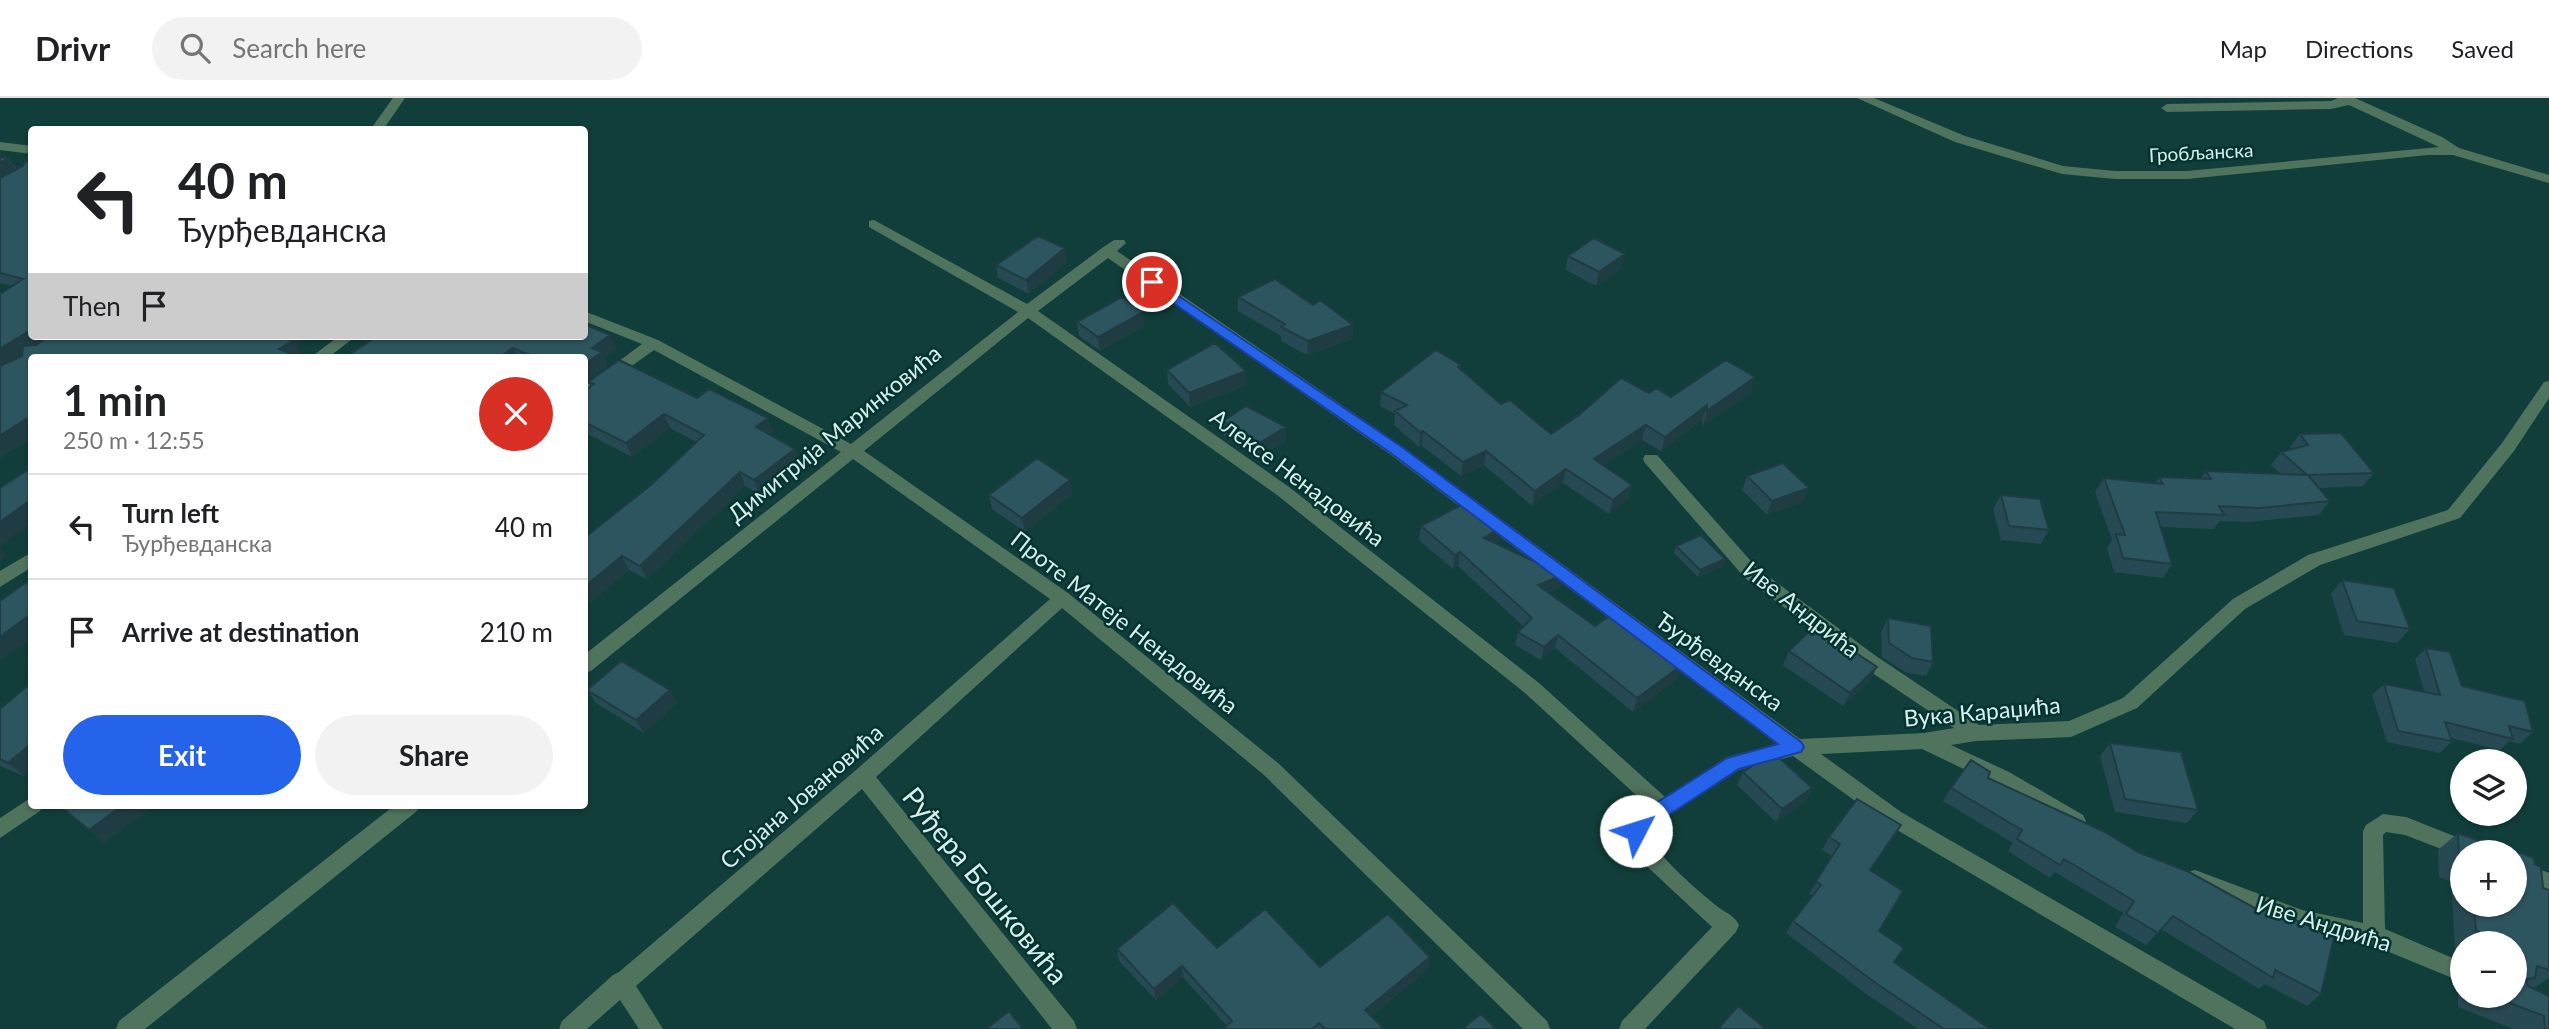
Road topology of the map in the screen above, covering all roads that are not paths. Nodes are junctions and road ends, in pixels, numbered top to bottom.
1 (399, 98) edge
2 (1863, 98) edge
3 (2348, 99) edge
4 (2167, 107) dead end
5 (379, 126) edge
6 (0, 146) edge
7 (28, 150) edge
8 (2454, 151) junction
9 (2549, 179) edge
10 (874, 224) dead end
11 (1113, 247) joint
12 (1028, 310) junction
13 (588, 317) edge
14 (343, 340) edge
15 (653, 344) junction
16 (323, 354) edge
17 (2549, 386) edge
18 (588, 392) edge
19 (854, 453) junction
20 (1651, 459) dead end
21 (28, 561) edge
22 (0, 580) edge
23 (1062, 598) junction
24 (588, 663) edge
25 (1976, 733) junction
26 (1924, 741) junction
27 (1795, 747) junction
28 (863, 776) junction
29 (1664, 808) junction
30 (28, 809) edge
31 (405, 809) edge
32 (0, 830) edge
33 (2091, 830) edge
34 (2450, 843) edge
35 (2174, 871) edge
36 (2527, 874) edge
37 (2549, 883) edge
38 (2374, 935) junction
39 (2450, 967) edge
40 (621, 982) junction
41 (127, 1029) edge
42 (570, 1029) edge
43 (652, 1029) edge
44 (1066, 1029) edge
45 (1539, 1029) edge
46 (1630, 1029) edge
47 (2256, 1029) edge

1 - 5 street
2 - 8 street, Гробљанска
3 - 4 street
3 - 8 street
6 - 7 street
8 - 9 street, Гробљанска
10 - 12 street, Алексе Ненадовића
11 - 12 street, Димитрија Маринковића
11 - 27 street, Ђурђевданска
12 - 19 street, Димитрија Маринковића
12 - 29 street, Алексе Ненадовића
13 - 15 street, Проте Матеје Ненадовића
14 - 16 street
15 - 18 street
15 - 19 street, Проте Матеје Ненадовића
17 - 25 street, Вука Караџића
19 - 23 street, Проте Матеје Ненадовића
19 - 24 street, Димитрија Маринковића
20 - 25 street, Иве Андрића
21 - 22 street
23 - 28 street, Стојана Јовановића
23 - 45 street, Проте Матеје Ненадовића
25 - 26 street, Вука Караџића
26 - 27 street, Вука Караџића
26 - 33 street
27 - 29 street, Вука Караџића
27 - 47 street, Ђурђевданска
28 - 40 street, Стојана Јовановића
28 - 44 street, Руђера Бошковића
29 - 46 street, Вука Караџића
30 - 32 street
31 - 41 street
34 - 38 street
35 - 38 street, Иве Андрића
36 - 37 street
38 - 39 street, Иве Андрића
40 - 42 street, Стојана Јовановића
40 - 43 street

